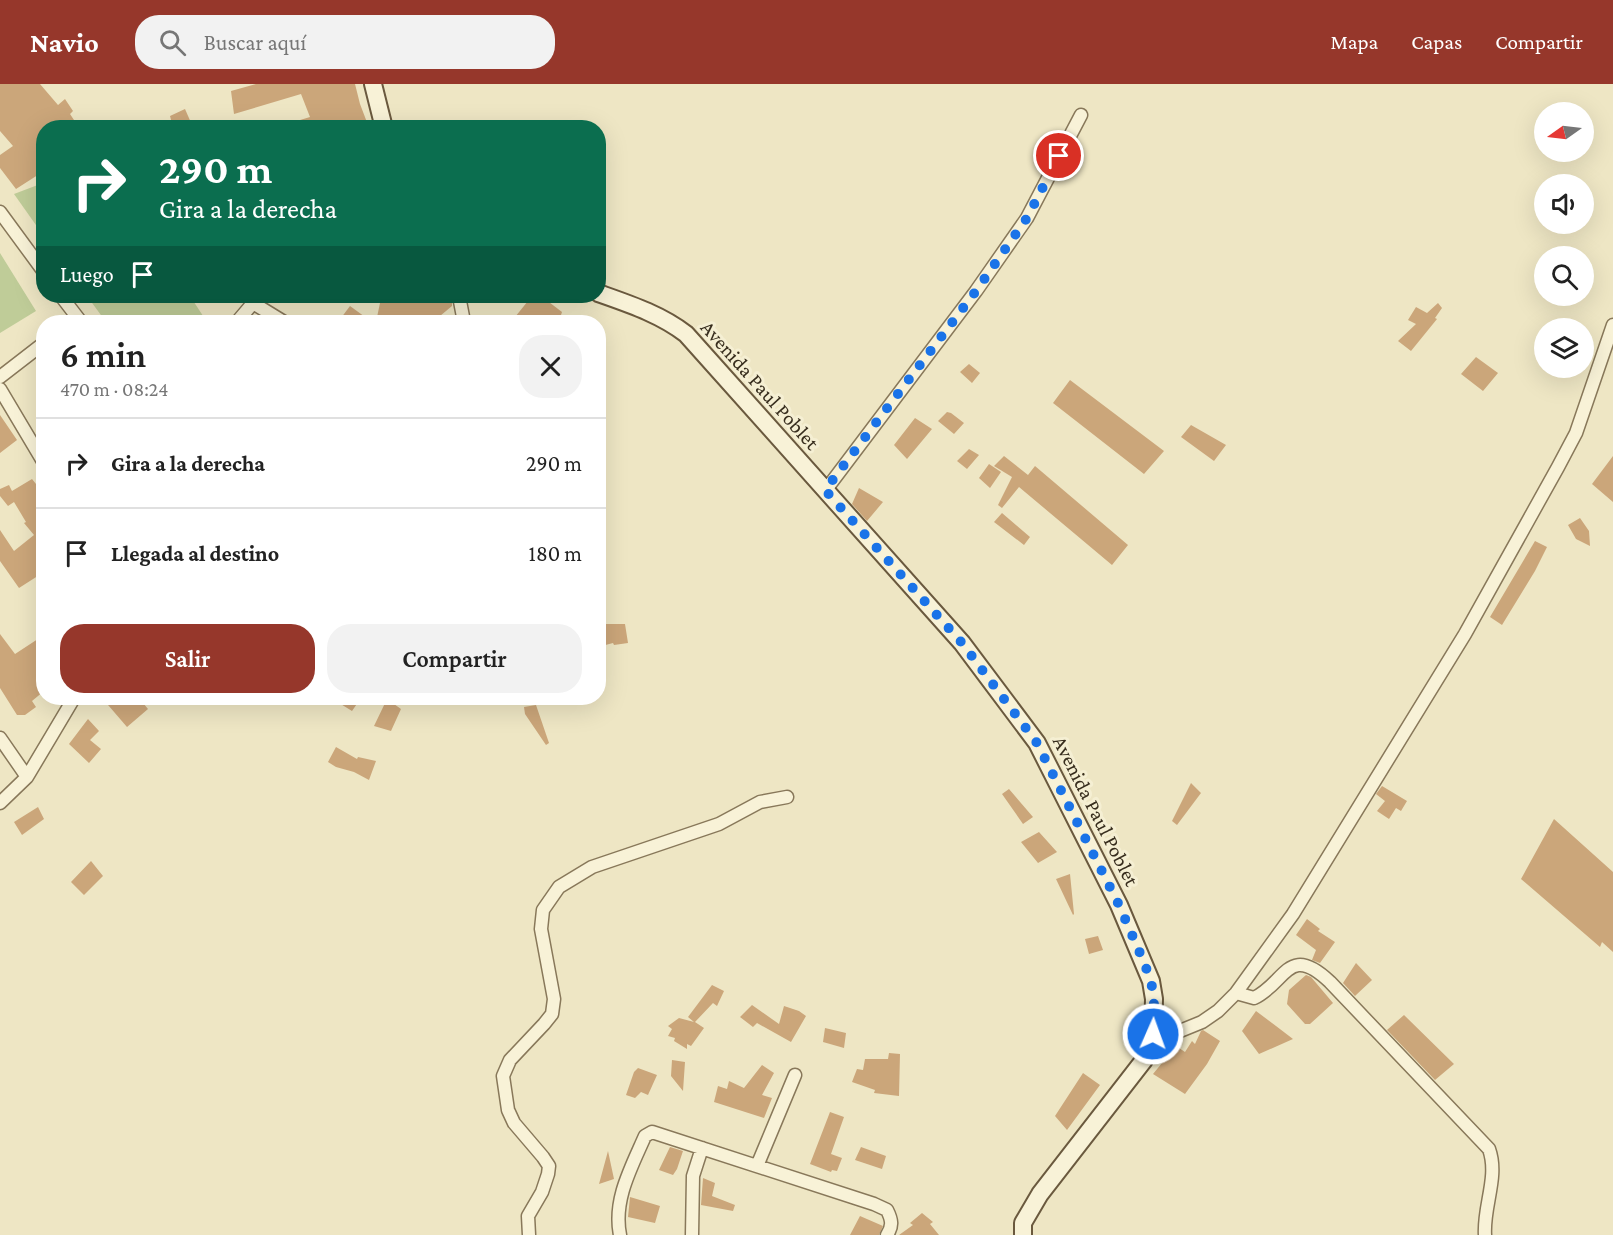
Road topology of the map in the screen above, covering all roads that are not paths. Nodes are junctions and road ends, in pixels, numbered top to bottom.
1 (373, 84) edge
2 (1081, 115) dead end
3 (382, 120) edge
4 (0, 212) edge
5 (36, 261) edge
6 (606, 296) edge
7 (259, 303) edge
8 (275, 315) edge
9 (1613, 325) edge
10 (36, 349) edge
11 (0, 377) edge
12 (0, 389) edge
13 (36, 450) edge
14 (825, 490) junction
15 (70, 705) edge
16 (0, 738) edge
17 (27, 777) junction
18 (787, 797) dead end
19 (0, 803) edge
20 (1236, 993) junction
21 (1153, 1034) junction
22 (795, 1075) dead end
23 (702, 1148) junction
24 (758, 1166) junction
25 (529, 1235) edge
26 (620, 1235) edge
27 (692, 1235) edge
28 (887, 1235) edge
29 (1023, 1235) edge
30 (1485, 1235) edge

1 - 3 main road
2 - 14 street
4 - 5 street
6 - 14 main road, Avenida Paul Poblet
7 - 8 street
9 - 20 street
10 - 11 street
12 - 13 street
14 - 21 main road, Avenida Paul Poblet
15 - 17 street
16 - 17 street
17 - 19 street
18 - 25 street
20 - 21 street
20 - 30 street
21 - 29 main road, Avenida Paul Poblet
22 - 24 street
23 - 24 street
23 - 26 street
23 - 27 street
24 - 28 street

